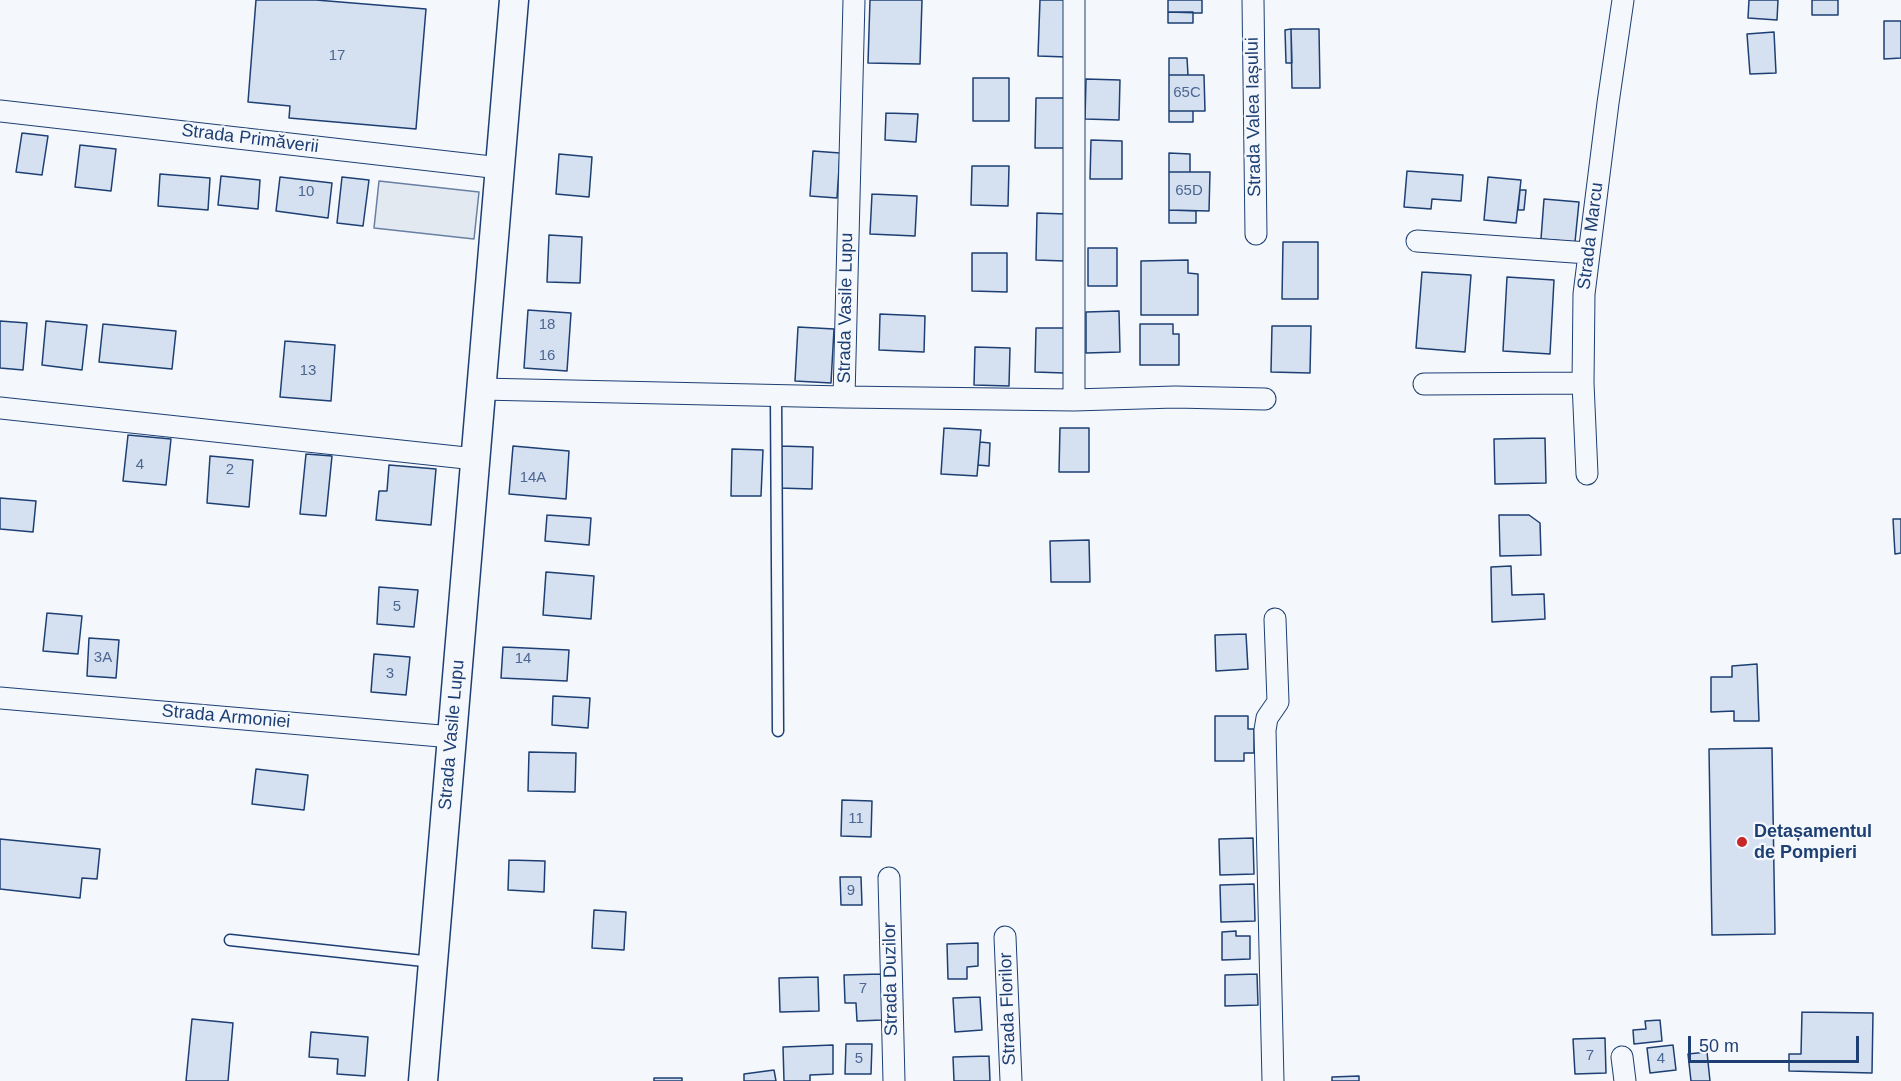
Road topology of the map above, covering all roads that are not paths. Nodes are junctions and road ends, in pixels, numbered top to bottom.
1 (514, 0) edge
2 (854, 0) edge
3 (1074, 0) edge
4 (1252, 0) edge
5 (1623, 0) edge
6 (0, 111) edge
7 (500, 168) junction
8 (1256, 234) dead end
9 (1416, 241) dead end
10 (1588, 253) junction
11 (1583, 383) junction
12 (1424, 384) dead end
13 (481, 389) junction
14 (776, 396) junction
15 (844, 397) junction
16 (1265, 399) dead end
17 (1074, 400) junction
18 (0, 408) edge
19 (475, 459) junction
20 (1587, 474) dead end
21 (1275, 620) dead end
22 (0, 698) edge
23 (778, 731) dead end
24 (452, 737) junction
25 (889, 878) dead end
26 (1005, 937) dead end
27 (230, 940) dead end
28 (433, 962) junction
29 (1622, 1058) dead end
30 (423, 1081) edge
31 (894, 1081) edge
32 (1011, 1081) edge
33 (1273, 1081) edge
34 (1625, 1081) edge

1 - 7 main road, Strada Vasile Lupu
2 - 15 street, Strada Vasile Lupu
3 - 17 street
4 - 8 street, Strada Valea Iașului
5 - 10 street, Strada Marcu
6 - 7 street, Strada Primăverii
7 - 13 main road, Strada Vasile Lupu
9 - 10 street
10 - 11 street, Strada Marcu
11 - 12 street
11 - 20 street, Strada Marcu
13 - 14 street, Strada Vasile Lupu
13 - 19 main road, Strada Vasile Lupu
14 - 15 street, Strada Vasile Lupu
14 - 23 lane
15 - 17 street
16 - 17 street
18 - 19 street
19 - 24 main road, Strada Vasile Lupu
21 - 33 street
22 - 24 street, Strada Armoniei
24 - 28 main road, Strada Vasile Lupu
25 - 31 street, Strada Duzilor
26 - 32 street, Strada Florilor
27 - 28 lane
28 - 30 main road, Strada Vasile Lupu
29 - 34 street

